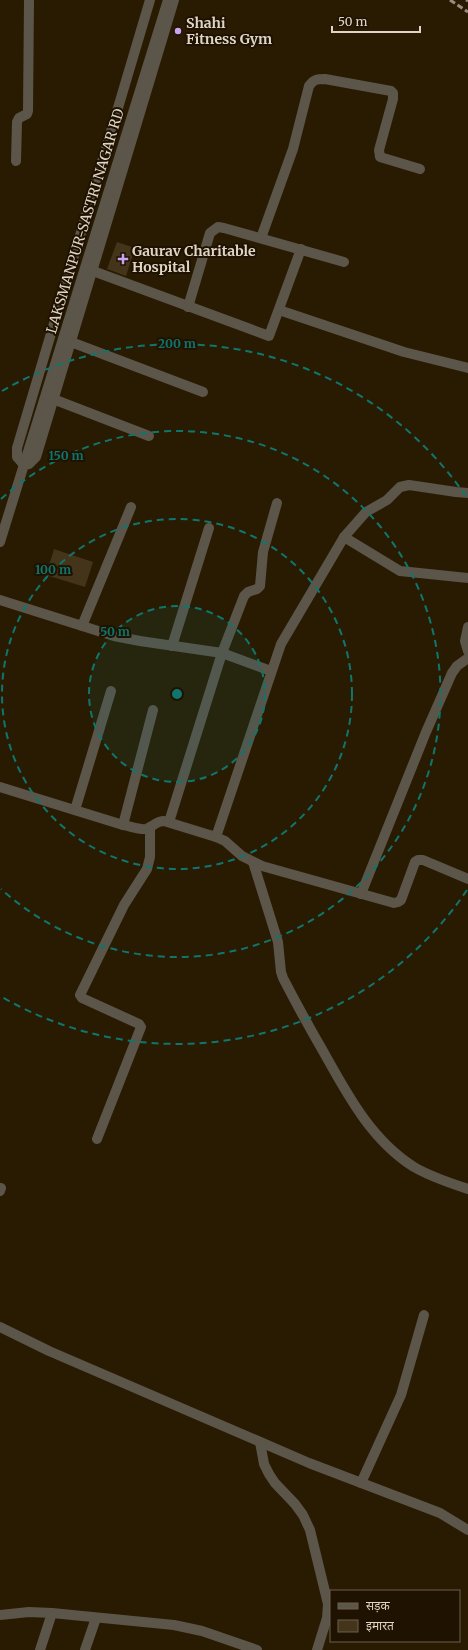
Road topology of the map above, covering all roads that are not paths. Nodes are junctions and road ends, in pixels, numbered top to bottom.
1 (29, 0) edge
2 (150, 0) edge
3 (168, 0) edge
4 (174, 0) edge
5 (16, 161) dead end
6 (420, 169) dead end
7 (261, 238) junction
8 (301, 249) junction
9 (344, 262) dead end
10 (93, 271) junction
11 (188, 307) junction
12 (279, 310) junction
13 (71, 342) junction
14 (468, 368) edge
15 (203, 392) dead end
16 (54, 399) junction
17 (149, 436) dead end
18 (24, 465) junction
19 (468, 493) edge
20 (277, 502) dead end
21 (131, 507) dead end
22 (209, 528) dead end
23 (344, 537) junction
24 (0, 542) edge
25 (468, 578) edge
26 (0, 600) edge
27 (82, 626) junction
28 (468, 627) edge
29 (172, 646) junction
30 (468, 651) edge
31 (222, 652) junction
32 (468, 658) edge
33 (271, 671) junction
34 (111, 691) dead end
35 (153, 710) dead end
36 (0, 787) edge
37 (75, 810) junction
38 (169, 822) junction
39 (123, 825) junction
40 (150, 827) junction
41 (216, 837) junction
42 (253, 862) junction
43 (468, 879) edge
44 (361, 894) junction
45 (97, 1139) dead end
46 (468, 1190) edge
47 (424, 1315) dead end
48 (0, 1328) edge
49 (260, 1442) junction
50 (361, 1483) junction
51 (468, 1530) edge
52 (52, 1613) junction
53 (0, 1614) edge
54 (96, 1618) junction
55 (40, 1650) edge
56 (85, 1650) edge
57 (257, 1650) edge
58 (317, 1650) edge

1 - 5 street
2 - 18 street
3 - 18 street, LAKSMANPUR-SASTRI NAGAR RD
4 - 10 street
6 - 7 street
7 - 8 street
7 - 11 street
8 - 9 street
8 - 12 street
10 - 11 street
10 - 13 street
11 - 12 street
12 - 14 street
13 - 15 street
13 - 16 street
16 - 17 street
16 - 18 street
18 - 24 street, LAKSMANPUR-SASTRI NAGAR RD
19 - 23 street
20 - 31 street
21 - 27 street
22 - 29 street
23 - 25 street
23 - 33 street
26 - 27 street
27 - 29 street
28 - 30 street
29 - 31 street
31 - 33 street
31 - 38 street
32 - 44 street
33 - 41 street
34 - 37 street
35 - 39 street
36 - 37 street
37 - 39 street
38 - 40 street
38 - 41 street
39 - 40 street
40 - 45 street
41 - 42 street
42 - 44 street
42 - 46 street
43 - 44 street
47 - 50 street
48 - 49 street
49 - 50 street
49 - 58 street
50 - 51 street
52 - 53 street
52 - 54 street
52 - 55 street
54 - 56 street
54 - 57 street

